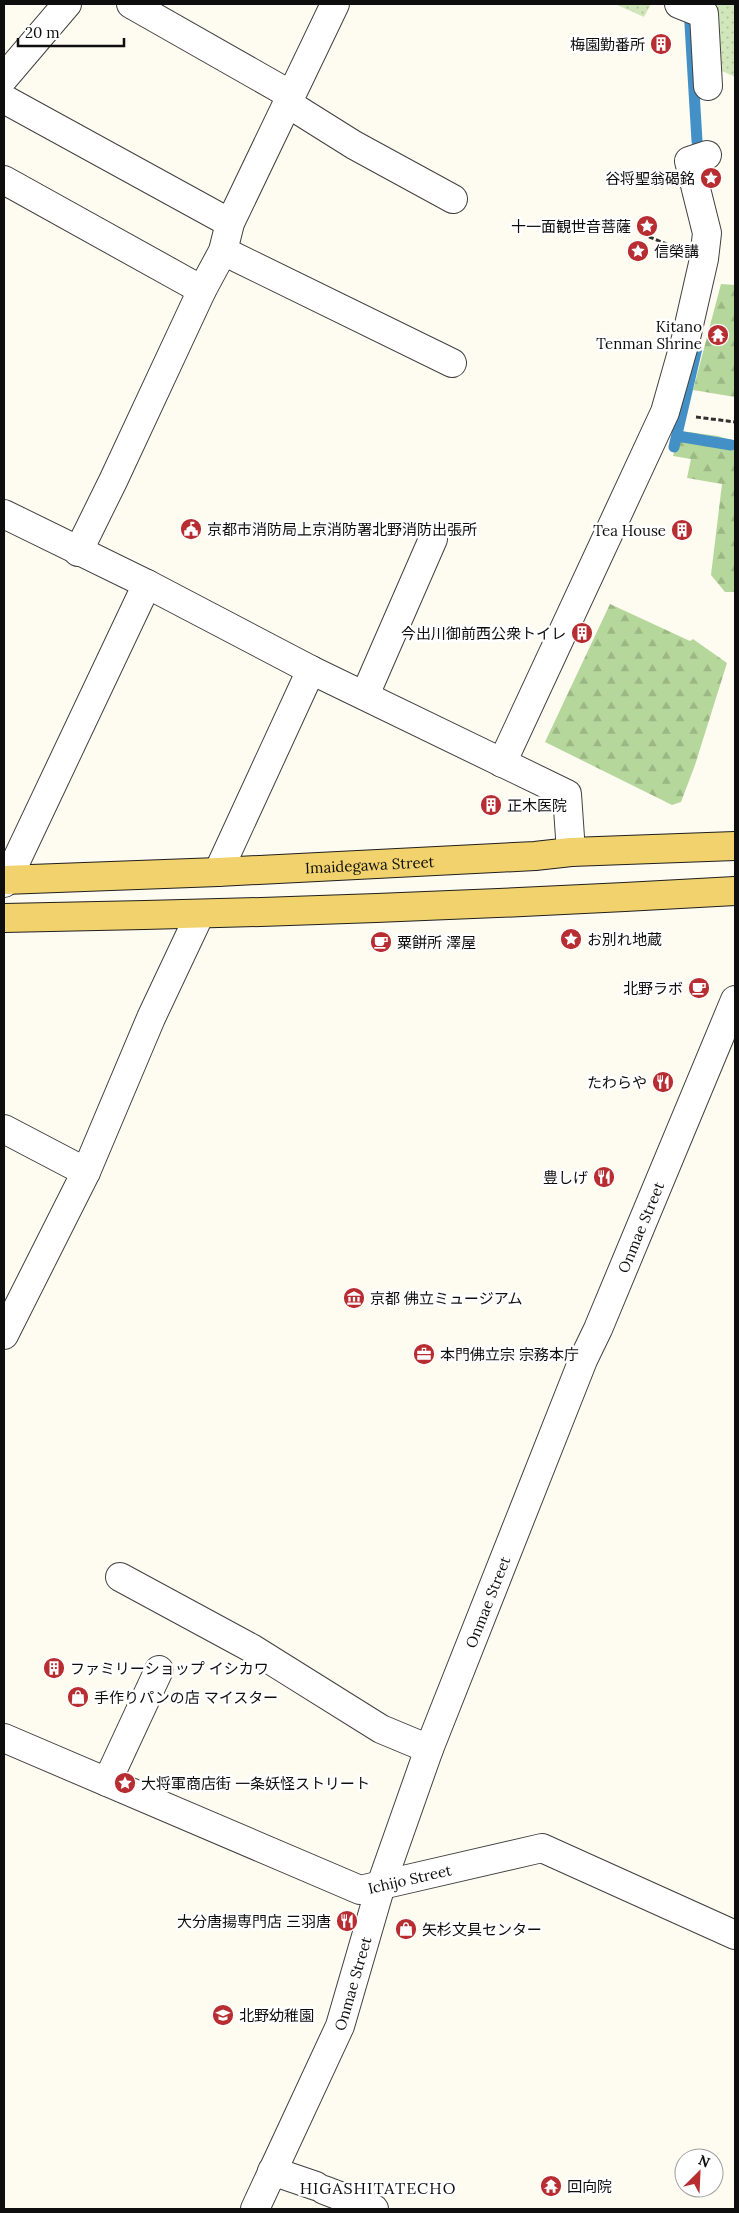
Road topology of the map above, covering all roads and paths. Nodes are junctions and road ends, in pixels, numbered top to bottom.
1 (67, 4) edge
2 (131, 4) edge
3 (335, 4) edge
4 (679, 4) edge
5 (4, 78) edge
6 (708, 86) dead end
7 (4, 99) edge
8 (289, 99) junction
9 (707, 155) dead end
10 (4, 180) edge
11 (453, 199) dead end
12 (230, 223) junction
13 (223, 251) junction
14 (202, 290) junction
15 (452, 363) dead end
16 (665, 412) junction
17 (735, 422) edge
18 (4, 514) edge
19 (433, 539) dead end
20 (78, 552) junction
21 (147, 584) junction
22 (311, 670) junction
23 (365, 695) junction
24 (502, 763) junction
25 (735, 846) edge
26 (571, 852) junction
27 (218, 872) junction
28 (5, 881) edge
29 (735, 891) edge
30 (200, 914) junction
31 (4, 918) edge
32 (735, 1000) edge
33 (4, 1129) edge
34 (86, 1172) junction
35 (4, 1335) edge
36 (120, 1577) dead end
37 (159, 1670) dead end
38 (4, 1738) edge
39 (429, 1749) junction
40 (107, 1782) junction
41 (382, 1885) junction
42 (735, 1935) edge
43 (272, 2171) junction
44 (255, 2209) edge
45 (374, 2209) edge

1 - 5 street
2 - 8 street
3 - 8 street
4 - 6 street
7 - 12 street
8 - 11 street
8 - 12 street
9 - 16 street
10 - 14 street
12 - 13 street
13 - 14 street
13 - 15 street
14 - 20 street
16 - 17 path
16 - 24 street
18 - 20 street
19 - 23 street
20 - 21 street
21 - 22 street
21 - 28 street
22 - 23 street
22 - 27 street
23 - 24 street
24 - 26 street
25 - 26 main road, Imaidegawa Street
26 - 27 main road, Imaidegawa Street
27 - 28 main road, Imaidegawa Street
29 - 30 main road
30 - 31 main road
30 - 34 street
32 - 39 street, Onmae Street
33 - 34 street
34 - 35 street
36 - 39 street
37 - 40 street
38 - 40 street, Ichijo Street
39 - 41 street, Onmae Street
40 - 41 street, Ichijo Street
41 - 42 street, Ichijo Street
41 - 43 street, Onmae Street
43 - 44 street, Onmae Street
43 - 45 street

